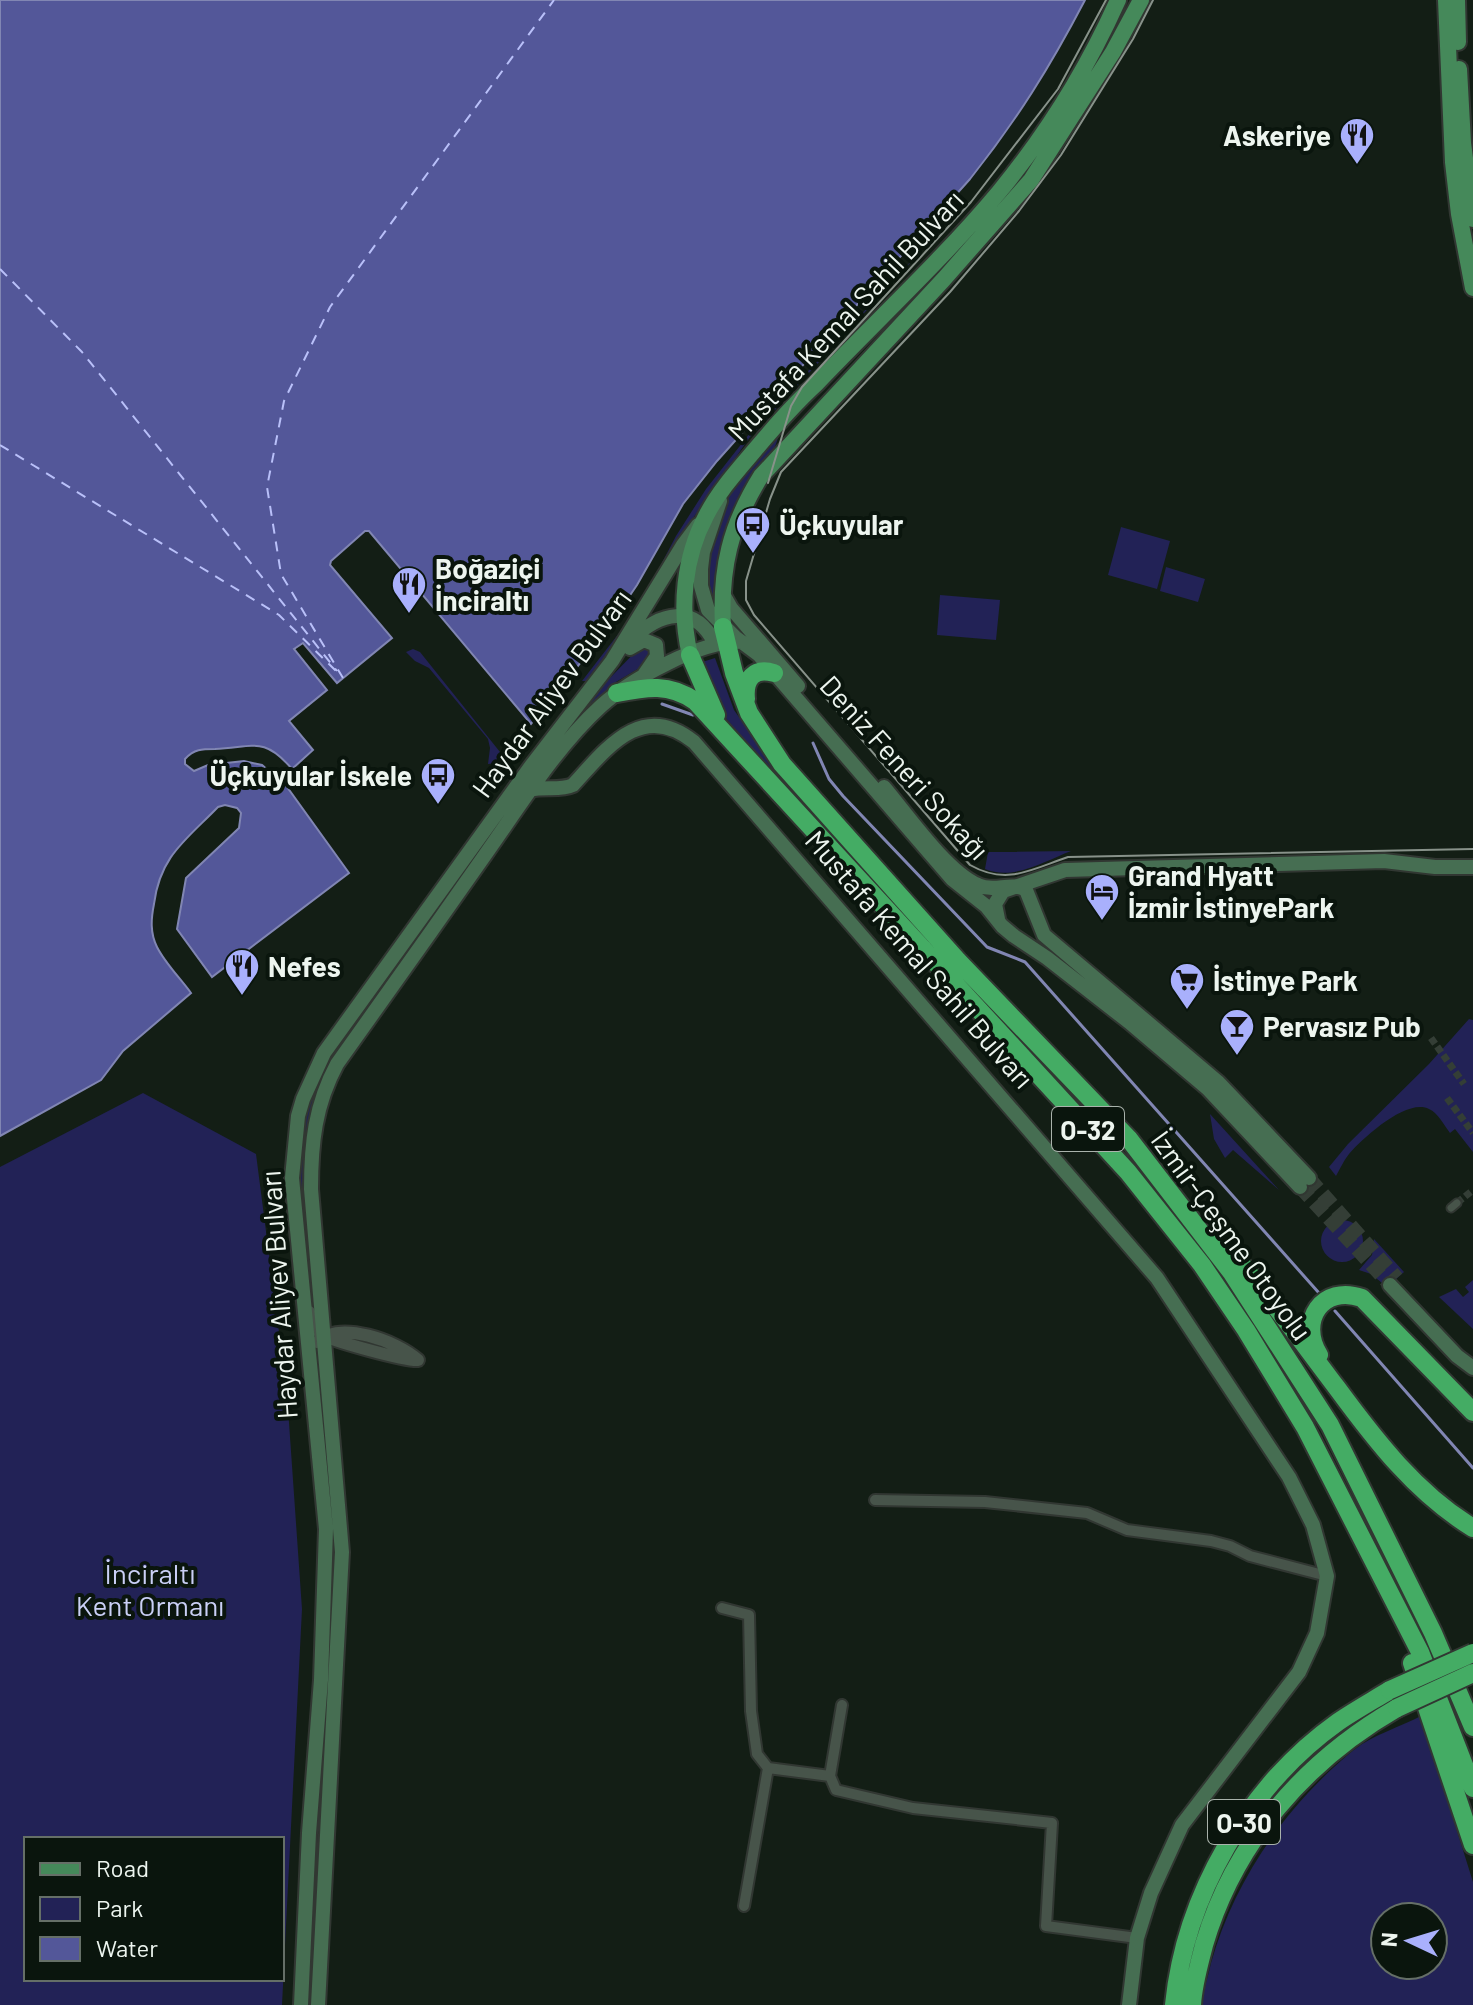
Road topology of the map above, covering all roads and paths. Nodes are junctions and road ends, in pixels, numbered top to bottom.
1 (1118, 0) edge
2 (1141, 0) edge
3 (1446, 0) edge
4 (1457, 0) edge
5 (1466, 28) edge
6 (1472, 209) edge
7 (1472, 262) edge
8 (1473, 288) edge
9 (726, 486) junction
10 (705, 516) junction
11 (723, 593) junction
12 (685, 616) junction
13 (726, 639) junction
14 (690, 655) junction
15 (612, 661) junction
16 (777, 668) junction
17 (644, 675) junction
18 (617, 693) junction
19 (749, 713) junction
20 (725, 732) junction
21 (559, 754) junction
22 (583, 774) junction
23 (530, 790) junction
24 (1473, 867) edge
25 (1015, 886) junction
26 (1033, 911) junction
27 (1002, 926) junction
28 (1153, 1169) junction
29 (298, 1243) junction
30 (323, 1336) junction
31 (1473, 1358) edge
32 (308, 1359) junction
33 (1473, 1368) edge
34 (1473, 1412) edge
35 (1383, 1451) junction
36 (326, 1469) junction
37 (875, 1500) dead end
38 (1473, 1528) edge
39 (1327, 1576) junction
40 (1382, 1577) junction
41 (722, 1608) dead end
42 (1473, 1653) edge
43 (1473, 1673) edge
44 (842, 1705) dead end
45 (1473, 1727) edge
46 (768, 1768) junction
47 (830, 1776) junction
48 (1473, 1788) edge
49 (309, 1833) junction
50 (327, 1835) junction
51 (1473, 1845) edge
52 (744, 1906) dead end
53 (1137, 1938) junction
54 (301, 2005) edge
55 (318, 2005) edge
56 (1129, 2005) edge
57 (1174, 2005) edge
58 (1192, 2005) edge

1 - 9 main road, Mustafa Kemal Sahil Bulvarı
2 - 11 main road, Mustafa Kemal Sahil Bulvarı
3 - 7 main road
4 - 5 main road
5 - 6 main road
7 - 8 main road
9 - 10 main road, Mustafa Kemal Sahil Bulvarı
9 - 13 main road
10 - 12 main road, Mustafa Kemal Sahil Bulvarı
10 - 15 main road, Haydar Aliyev Bulvarı
11 - 13 main road, Mustafa Kemal Sahil Bulvarı
11 - 16 main road
12 - 13 main road
12 - 14 main road, Mustafa Kemal Sahil Bulvarı
12 - 15 main road
13 - 14 main road, Haydar Aliyev Bulvarı
13 - 16 main road
13 - 19 highway, İzmir-Çeşme Otoyolu
14 - 17 main road, Haydar Aliyev Bulvarı
14 - 20 highway, Mustafa Kemal Sahil Bulvarı
15 - 17 main road
15 - 29 main road, Haydar Aliyev Bulvarı
16 - 19 highway
16 - 25 main road, Deniz Feneri Sokağı
16 - 27 main road, Deniz Feneri Sokağı
17 - 18 main road, Haydar Aliyev Bulvarı
18 - 20 highway
18 - 21 main road, Haydar Aliyev Bulvarı
19 - 28 highway, İzmir-Çeşme Otoyolu / O-32
20 - 40 highway, İzmir-Çeşme Otoyolu / O-32
21 - 22 main road
21 - 23 main road, Haydar Aliyev Bulvarı
22 - 23 main road, Mustafa Kemal Sahil Bulvarı
22 - 39 main road, Mustafa Kemal Sahil Bulvarı
23 - 30 main road, Haydar Aliyev Bulvarı
24 - 25 main road
25 - 26 main road
25 - 27 main road
26 - 27 main road
26 - 27 main road, Deniz Feneri Sokağı
28 - 35 highway
28 - 45 highway, İzmir-Çeşme Otoyolu / O-32
29 - 30 street
29 - 32 main road, Haydar Aliyev Bulvarı
30 - 30 street
30 - 32 street
30 - 36 main road, Haydar Aliyev Bulvarı
31 - 33 main road
32 - 36 main road, Haydar Aliyev Bulvarı
34 - 35 highway
35 - 38 highway
36 - 49 main road, Haydar Aliyev Bulvarı
36 - 50 main road, Haydar Aliyev Bulvarı
37 - 39 street
39 - 53 main road, Mustafa Kemal Sahil Bulvarı
40 - 48 highway, İzmir-Çeşme Otoyolu / O-32
40 - 51 highway
41 - 46 street
42 - 57 highway, O-30, bridge
43 - 58 highway, O-30, bridge
44 - 47 street
46 - 47 street
46 - 52 street
47 - 53 street
49 - 50 main road
49 - 54 main road, Haydar Aliyev Bulvarı
50 - 55 main road, Haydar Aliyev Bulvarı
53 - 56 main road, Mustafa Kemal Sahil Bulvarı

